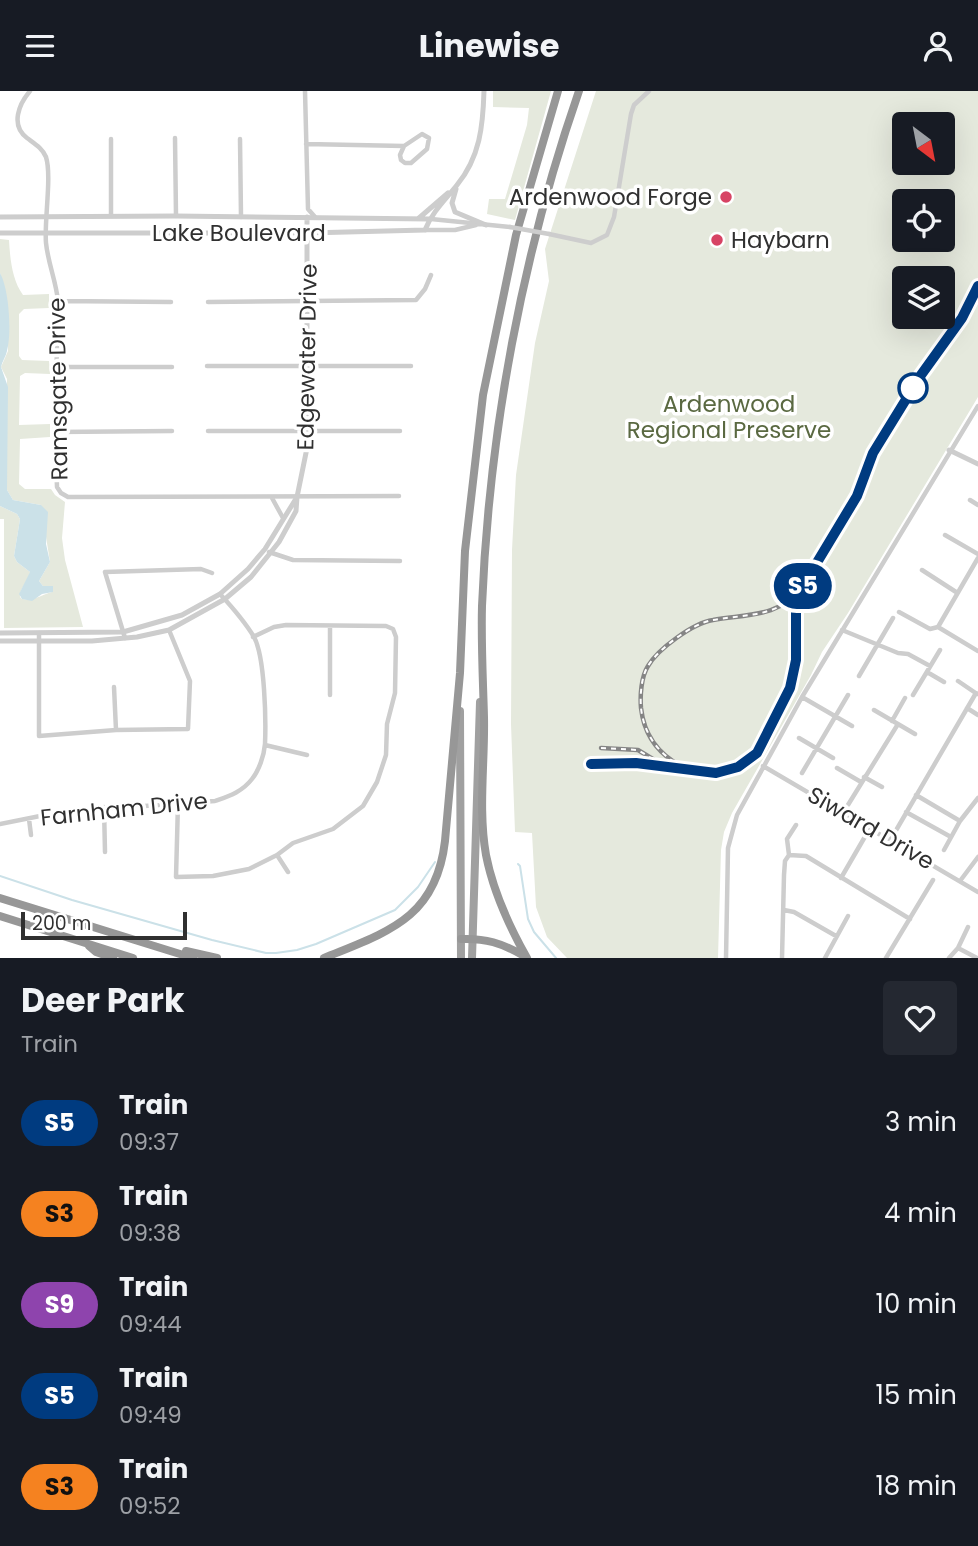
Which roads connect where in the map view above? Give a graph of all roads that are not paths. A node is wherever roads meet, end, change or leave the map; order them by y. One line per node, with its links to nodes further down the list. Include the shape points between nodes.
1 (30, 91): 21 (street, Ramsgate Drive, via 20,106 18,124 45,155)
2 (305, 91): 10 (street)
3 (484, 91): 12 (street, via 480,141)
4 (558, 91): 81 (highway, via 516,235 483,395 465,551)
5 (579, 91): 86 (highway, via 536,239 503,399 485,555)
6 (649, 91): 25 (street, Lake Boulevard, bridge, via 631,114 607,235 591,243)
7 (175, 138): 16 (street)
8 (111, 139): 15 (street)
9 (240, 139): 17 (street)
10 (306, 145): 11 (street); 14 (street)
11 (404, 146): 11 (street, via 401,160 411,163 427,149 429,138 422,134)
12 (457, 186): 13 (street); 25 (street, via 452,203 455,212)
13 (448, 193): 22 (street); 23 (street)
14 (308, 209): 18 (street); 19 (street)
15 (111, 216): 16 (street, Lake Boulevard); 21 (street, Lake Boulevard)
16 (177, 216): 17 (street, Lake Boulevard)
17 (241, 217): 18 (street, Lake Boulevard)
18 (304, 217): 19 (street, Lake Boulevard); 29 (street, Edgewater Drive)
19 (315, 217): 22 (street, Lake Boulevard)
20 (0, 218): 21 (street, Lake Boulevard)
21 (46, 218): 28 (street, Ramsgate Drive)
22 (419, 218): 23 (street, Lake Boulevard)
23 (429, 219): 24 (street, Lake Boulevard); 26 (street)
24 (477, 225): 25 (street, Lake Boulevard); 26 (street, Lake Boulevard)
25 (486, 225)
26 (425, 230): 29 (street, Lake Boulevard)
27 (0, 233): 28 (street, Lake Boulevard)
28 (46, 233): 29 (street, Lake Boulevard); 31 (street, Ramsgate Drive)
29 (308, 233): 32 (street, Edgewater Drive)
30 (431, 275): 32 (street, via 415,300)
31 (58, 301): 33 (street); 38 (street, Ramsgate Drive)
32 (308, 301): 34 (street); 36 (street, Edgewater Drive)
33 (171, 302)
34 (208, 302)
35 (207, 366): 36 (street)
36 (308, 366): 37 (street); 43 (street, Edgewater Drive)
37 (411, 366)
38 (56, 367): 39 (street); 45 (street, Ramsgate Drive)
39 (172, 367)
40 (978, 406): 46 (street)
41 (172, 431): 45 (street)
42 (208, 431): 43 (street)
43 (308, 431): 44 (street); 50 (street, Edgewater Drive)
44 (400, 431)
45 (55, 432): 49 (street, Ramsgate Drive, via 57,487 68,497)
46 (949, 450): 47 (street); 68 (street)
47 (978, 464)
48 (399, 496): 50 (street, Ramsgate Drive)
49 (272, 497): 50 (street, Ramsgate Drive); 53 (street)
50 (297, 497): 53 (street, Edgewater Drive); 55 (street, Edgewater Drive, via 296,511)
51 (970, 500): 52 (street)
52 (978, 505)
53 (283, 518): 55 (street, Edgewater Drive)
54 (945, 535): 56 (street)
55 (267, 551): 57 (street, via 293,560); 63 (street, Edgewater Drive, via 251,577)
56 (978, 556): 58 (street)
57 (400, 561)
58 (972, 568): 60 (street); 62 (street)
59 (922, 570): 62 (street)
60 (978, 571)
61 (212, 573): 72 (street, via 201,569 105,572)
62 (956, 592): 67 (street)
63 (223, 596): 69 (street, Edgewater Drive); 72 (street, Edgewater Drive); 73 (street, Farnham Drive)
64 (899, 612): 67 (street, via 930,629)
65 (892, 618): 76 (street)
66 (330, 626): 73 (street, via 274,627); 88 (street); 128 (street, via 386,626 395,633 396,694 387,724 386,755 363,806 333,829 293,843)
67 (938, 627): 78 (street)
68 (842, 629): 76 (street); 91 (street)
69 (169, 630): 72 (street, Edgewater Drive); 100 (street, via 190,681 188,729)
70 (0, 633): 71 (street, Edgewater Drive)
71 (39, 633): 72 (street, Edgewater Drive); 75 (street)
72 (124, 635): 75 (street, Edgewater Drive)
73 (253, 637): 103 (street, Farnham Drive, via 263,679)
74 (0, 641): 75 (street, Edgewater Drive)
75 (39, 641): 100 (street, via 39,736)
76 (877, 645): 79 (street); 82 (street)
77 (940, 650): 79 (street)
78 (978, 651)
79 (930, 666): 80 (street)
80 (927, 672): 84 (street); 90 (street)
81 (460, 673): 142 (highway); 152 (highway, via 445,841 430,894 409,918 381,935)
82 (859, 676)
83 (958, 681): 87 (street)
84 (944, 682)
85 (114, 687): 100 (street)
86 (481, 689): 143 (highway); 155 (highway, via 486,854 506,916)
87 (977, 694): 93 (street)
88 (330, 695)
89 (848, 695): 96 (street)
90 (914, 695)
91 (802, 697): 96 (street); 107 (street)
92 (905, 698): 97 (street)
93 (967, 708): 95 (street); 112 (street)
94 (874, 711): 97 (street)
95 (978, 715)
96 (835, 716): 99 (street); 104 (street)
97 (892, 721): 98 (street)
98 (898, 724): 101 (street); 110 (street)
99 (852, 726)
100 (116, 730)
101 (915, 734)
102 (799, 737): 104 (street)
103 (265, 745): 105 (street); 114 (street, Farnham Drive, via 252,779 235,794 215,801)
104 (816, 748): 106 (street); 109 (street)
105 (307, 755)
106 (832, 758)
107 (763, 766): 117 (street, Siward Drive); 156 (street, via 730,833)
108 (837, 768): 110 (street)
109 (802, 773)
110 (863, 779): 111 (street); 117 (street)
111 (882, 787)
112 (916, 795): 116 (street); 119 (street)
113 (978, 798): 119 (street)
114 (178, 803): 115 (street, Farnham Drive); 128 (street, via 176,877 249,869)
115 (104, 807): 118 (street, Farnham Drive); 127 (street)
116 (906, 811): 124 (street); 125 (street)
117 (843, 813): 122 (street, Siward Drive)
118 (29, 819): 120 (street, Farnham Drive); 123 (street)
119 (960, 821): 124 (street)
120 (0, 824)
121 (796, 825): 129 (street, via 787,839)
122 (870, 828): 125 (street, Siward Drive); 132 (street)
123 (32, 835)
124 (951, 837): 126 (street)
125 (891, 839): 134 (street, Siward Drive)
126 (944, 850)
127 (105, 852)
128 (278, 855): 131 (street)
129 (789, 855): 132 (street, via 806,856); 137 (street)
130 (978, 857): 134 (street)
131 (288, 871)
132 (841, 878): 140 (street)
133 (933, 880): 140 (street)
134 (960, 881): 135 (street, Siward Drive)
135 (978, 892)
136 (0, 898): 145 (highway)
137 (783, 911): 144 (street, via 794,912); 157 (street)
138 (0, 916): 146 (highway)
139 (848, 916): 144 (street)
140 (910, 919): 159 (street)
141 (968, 927): 147 (street)
142 (461, 934): 143 (highway); 153 (highway)
143 (472, 934): 154 (highway); 155 (highway)
144 (836, 936): 158 (street)
145 (132, 940): 150 (highway); 151 (highway)
146 (87, 944): 148 (highway); 149 (highway)
147 (958, 948): 160 (street); 161 (street)
148 (113, 958)
149 (133, 958)
150 (193, 958)
151 (217, 958)
152 (324, 958)
153 (461, 958)
154 (472, 958)
155 (527, 958)
156 (726, 958)
157 (782, 958)
158 (825, 958)
159 (886, 958)
160 (949, 958)
161 (977, 958)

